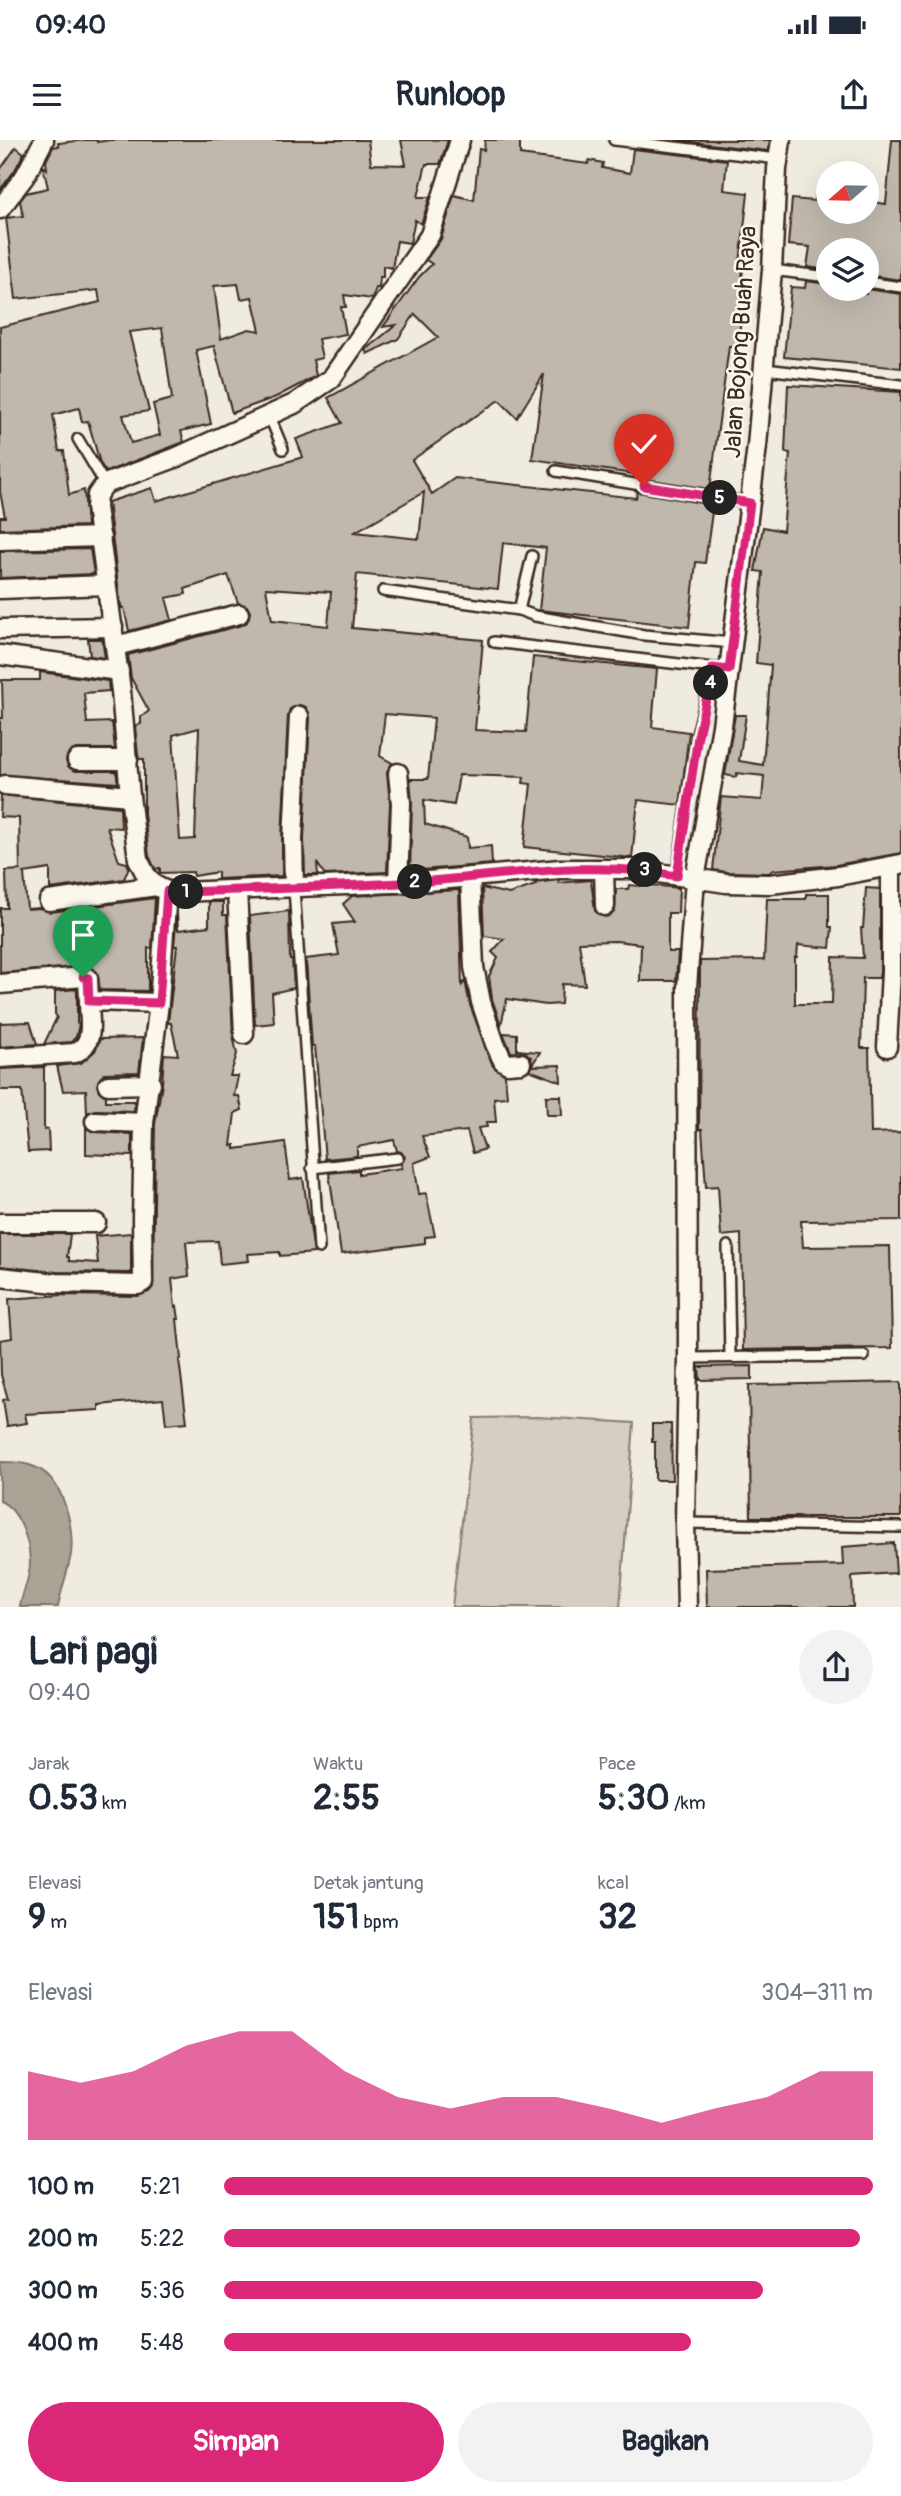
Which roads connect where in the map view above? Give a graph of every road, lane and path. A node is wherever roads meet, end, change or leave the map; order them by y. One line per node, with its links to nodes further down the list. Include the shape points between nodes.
1 (44, 140): 6 (street, via 26,176)
2 (460, 140): 13 (street, via 430,235 341,366 320,387)
3 (614, 140): 5 (lane)
4 (781, 140): 5 (street, Jalan Bojong Buah Raya)
5 (778, 159): 7 (street, Jalan Bojong Buah Raya)
6 (0, 209)
7 (772, 270): 8 (lane); 11 (street, Jalan Bojong Buah Raya)
8 (816, 276)
9 (879, 284): 10 (lane)
10 (901, 287)
11 (765, 369): 12 (lane); 18 (street, Jalan Bojong Buah Raya)
12 (901, 385)
13 (269, 415): 15 (lane); 17 (street)
14 (78, 439): 17 (lane)
15 (283, 449)
16 (556, 471): 18 (lane)
17 (105, 484): 19 (street, via 96,502)
18 (750, 503): 30 (street, Jalan Bojong Buah Raya)
19 (101, 537): 20 (street); 22 (street)
20 (0, 540)
21 (532, 556): 25 (lane)
22 (106, 585): 23 (street); 27 (street)
23 (0, 589)
24 (383, 591): 25 (lane)
25 (519, 610): 30 (lane, via 644,635)
26 (239, 614): 31 (street)
27 (113, 627): 28 (street); 31 (street)
28 (0, 629)
29 (494, 642): 33 (lane)
30 (733, 643): 33 (street, Jalan Bojong Buah Raya)
31 (116, 646): 34 (street)
32 (0, 655): 34 (street)
33 (721, 669): 44 (street, Jalan Bojong Buah Raya)
34 (119, 671): 37 (street)
35 (299, 716): 47 (street)
36 (77, 760): 37 (street)
37 (128, 760): 40 (street)
38 (398, 773): 45 (street)
39 (5, 785): 40 (street)
40 (130, 796): 46 (street, via 138,859)
41 (896, 865): 44 (street, via 769,884); 55 (street)
42 (604, 869): 43 (street); 44 (street); 50 (street)
43 (470, 877): 45 (street); 57 (street, via 474,967 481,1002 503,1060)
44 (686, 877): 71 (street, Jalan Bojong Buah Raya)
45 (398, 883): 47 (street)
46 (161, 889): 48 (street); 49 (street); 53 (street)
47 (294, 889): 48 (street); 63 (lane)
48 (237, 890): 54 (street)
49 (50, 901)
50 (605, 906)
51 (0, 985): 52 (street, via 83,977 88,978)
52 (89, 1001): 53 (street); 56 (street, via 90,1038 81,1050)
53 (159, 1003): 59 (street)
54 (244, 1034)
55 (887, 1047)
56 (0, 1058)
57 (521, 1063)
58 (108, 1084): 59 (street)
59 (151, 1084): 61 (street)
60 (95, 1121): 61 (street)
61 (144, 1123): 68 (street, via 142,1284)
62 (398, 1158): 63 (lane)
63 (312, 1168): 67 (lane)
64 (0, 1223): 65 (street)
65 (96, 1223)
66 (728, 1246): 70 (lane)
67 (319, 1248)
68 (0, 1277)
69 (864, 1356): 70 (lane)
70 (730, 1357): 71 (lane)
71 (688, 1358): 72 (street, Jalan Bojong Buah Raya)
72 (685, 1523): 73 (lane); 74 (street, Jalan Bojong Buah Raya)
73 (901, 1527)
74 (687, 1607)

